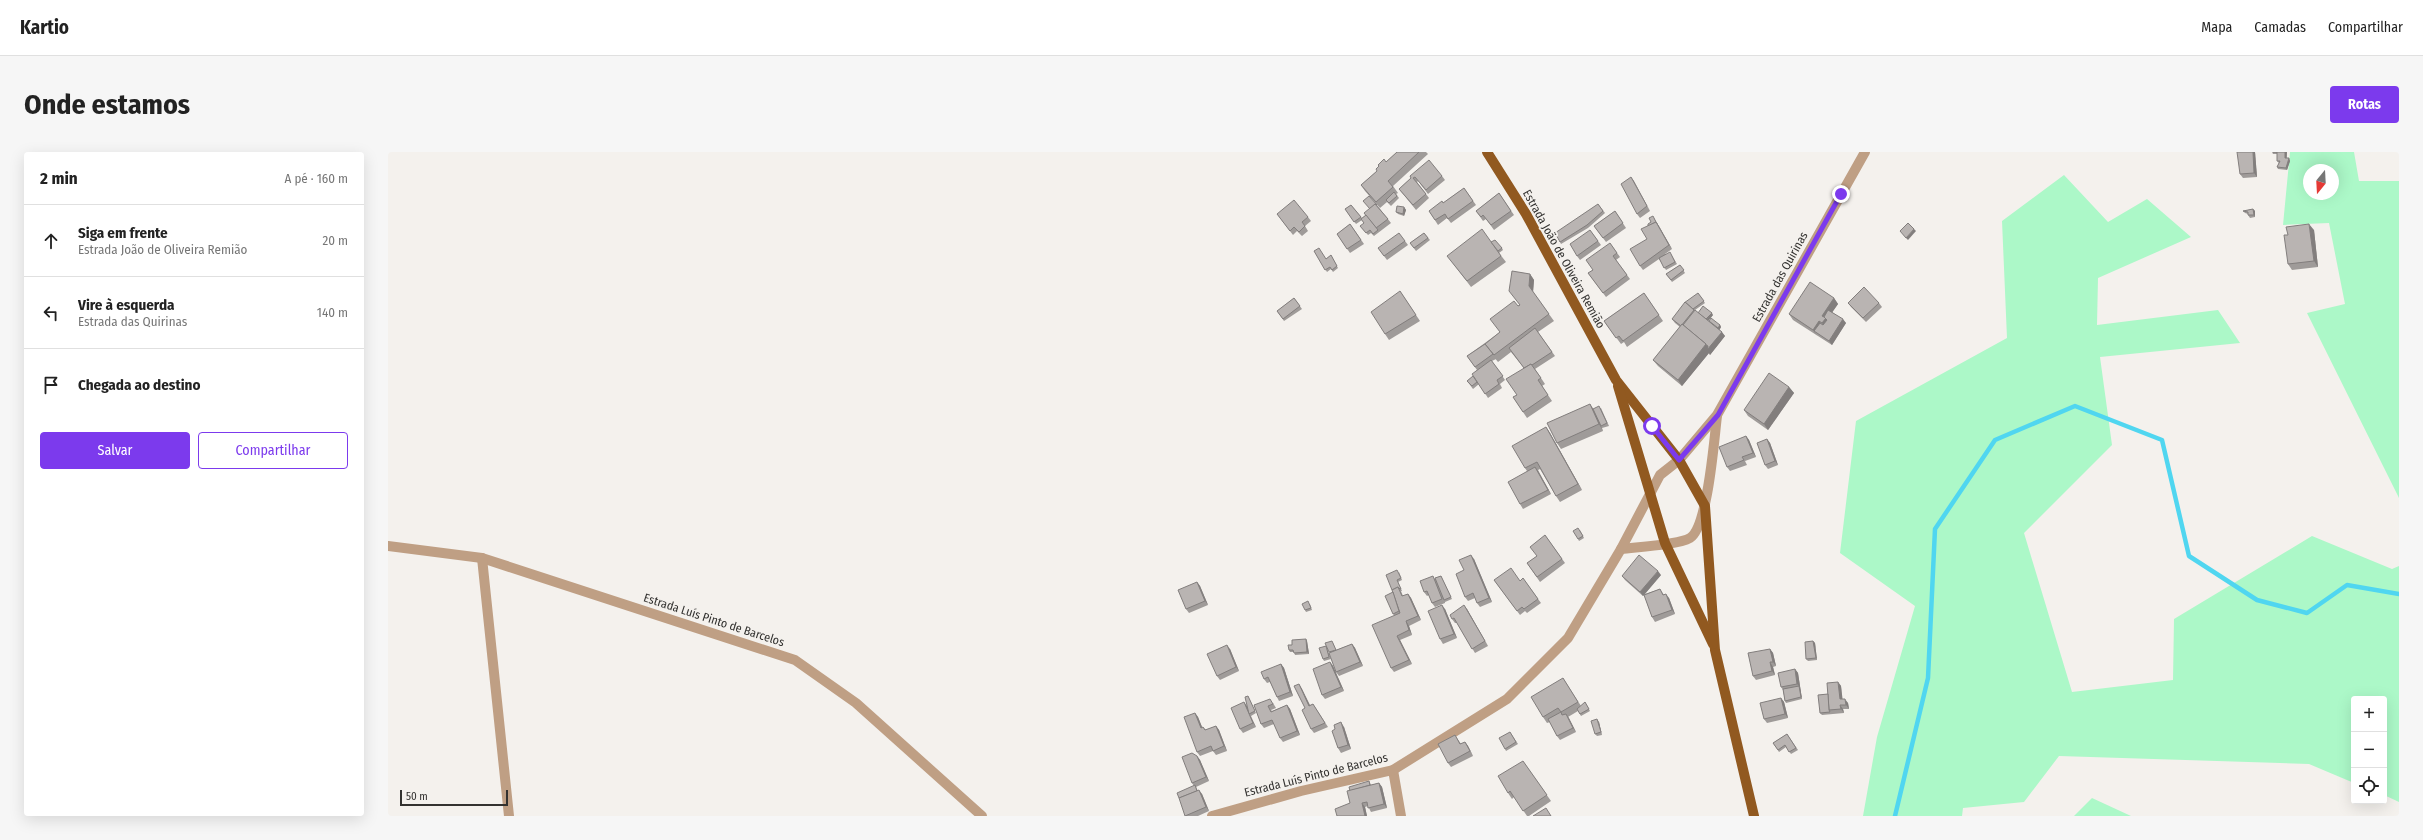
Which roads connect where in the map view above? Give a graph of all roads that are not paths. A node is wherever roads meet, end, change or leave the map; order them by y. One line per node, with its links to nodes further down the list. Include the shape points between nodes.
1 (1487, 152): 3 (main road, Estrada João de Oliveira Remião, via 1526,214)
2 (1865, 152): 4 (street, Estrada das Quirinas)
3 (1616, 380): 5 (main road, Estrada João de Oliveira Remião); 6 (main road, Estrada João de Oliveira Remião)
4 (1718, 415): 5 (street, Estrada das Quirinas); 7 (street, Estrada das Quirinas)
5 (1679, 460): 6 (street, Estrada Luís Pinto de Barcelos, via 1660,475); 7 (main road, Estrada João de Oliveira Remião)
6 (1649, 494): 8 (main road, Estrada João de Oliveira Remião); 10 (street, Estrada Luís Pinto de Barcelos)
7 (1705, 506): 8 (street, Estrada das Quirinas, via 1696,533 1683,541); 12 (main road, Estrada João de Oliveira Remião)
8 (1665, 543): 10 (street); 12 (main road, Estrada João de Oliveira Remião)
9 (388, 546): 11 (street, Estrada Luís Pinto de Barcelos)
10 (1621, 549): 13 (street, Estrada Luís Pinto de Barcelos, via 1568,638 1507,699)
11 (482, 558): 14 (street); 15 (street, Estrada Luís Pinto de Barcelos, via 795,660 856,702)
12 (1715, 650): 18 (main road, Estrada João de Oliveira Remião)
13 (1393, 770): 16 (street, Estrada Luís Pinto de Barcelos, via 1301,791); 17 (street)
14 (509, 816)
15 (982, 816)
16 (1212, 816)
17 (1401, 816)
18 (1754, 816)

